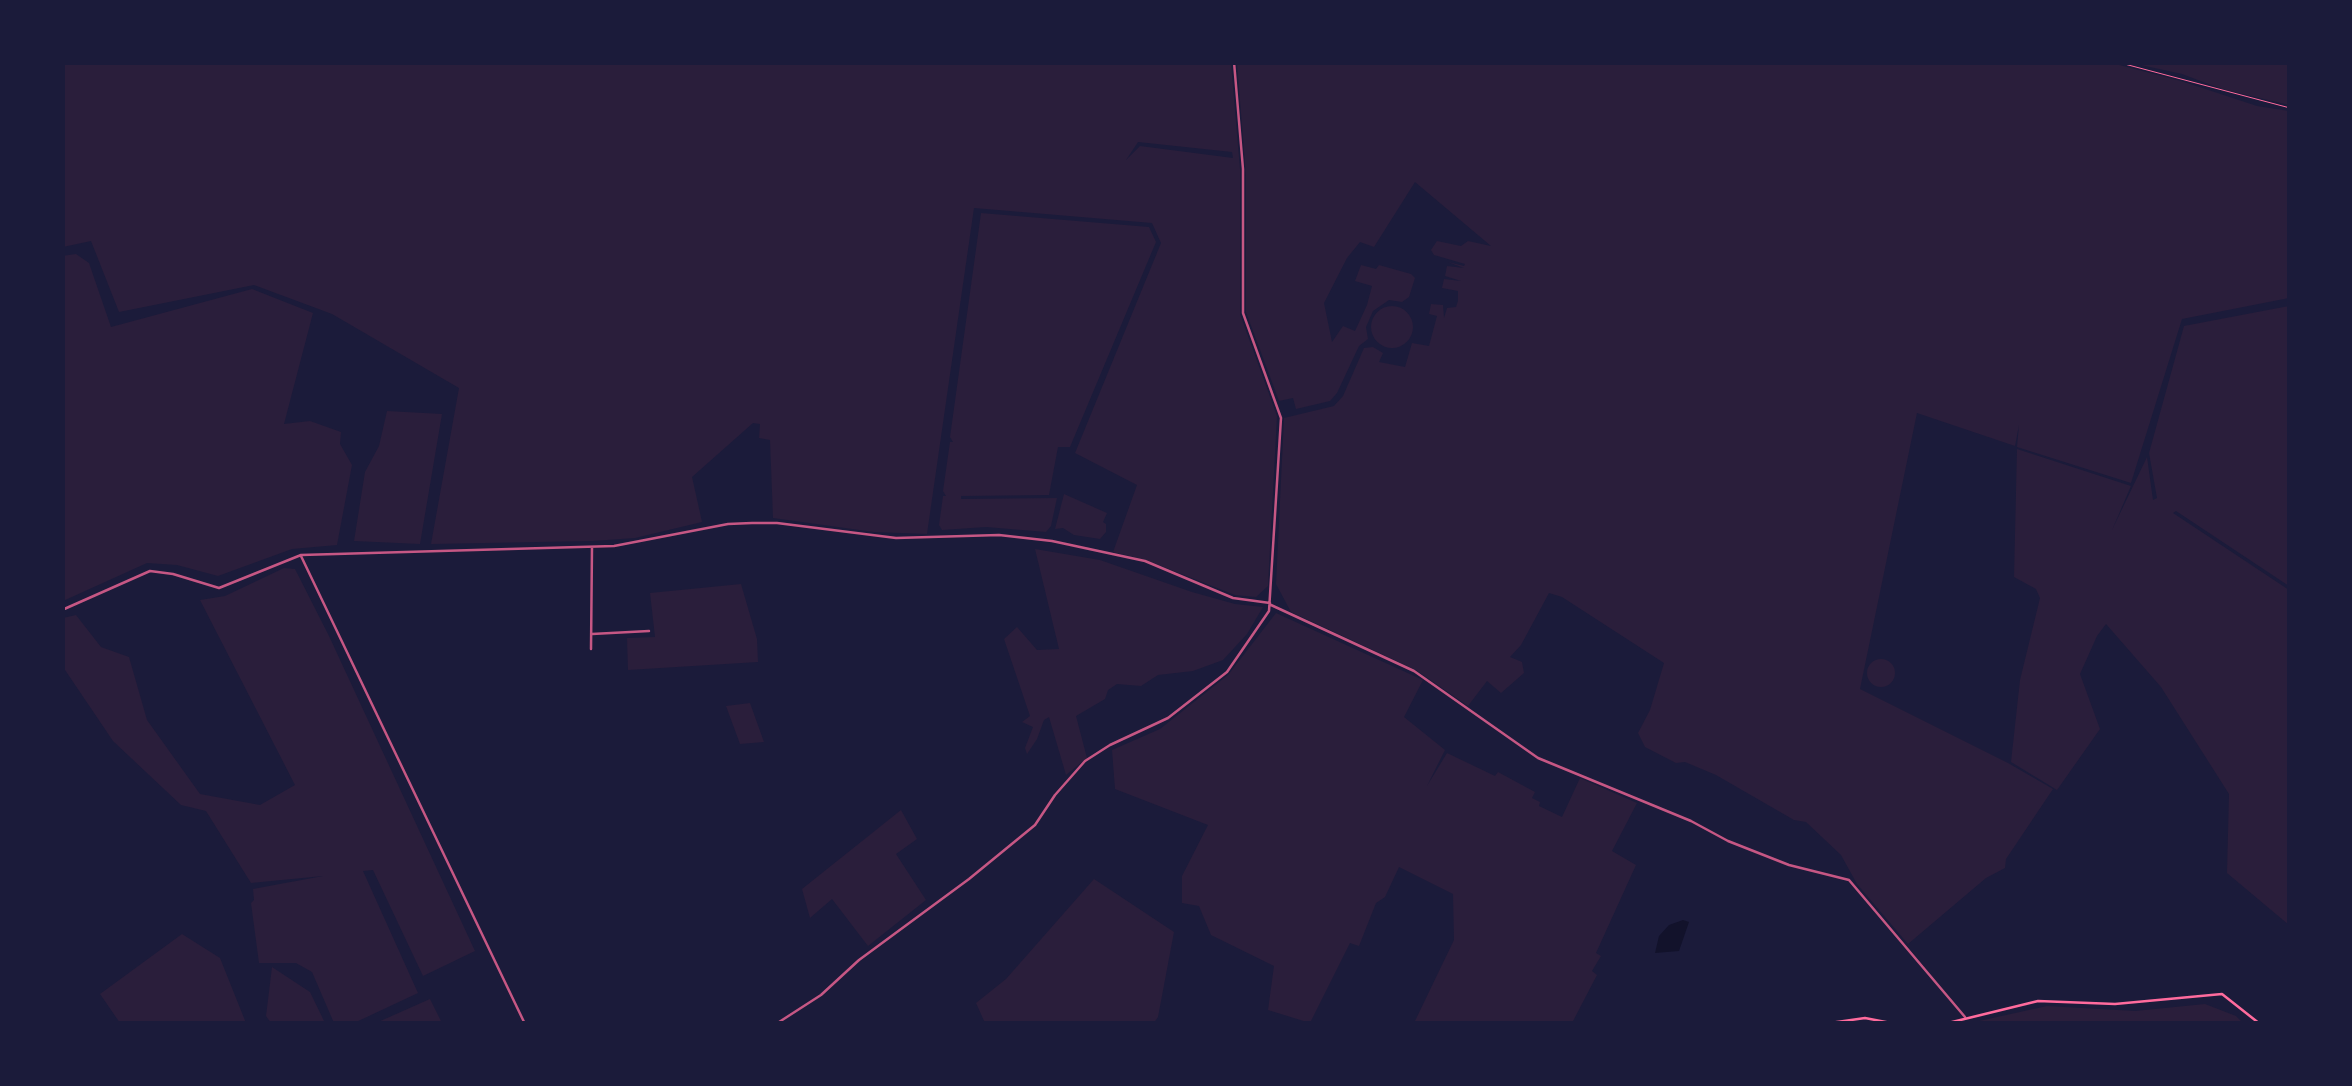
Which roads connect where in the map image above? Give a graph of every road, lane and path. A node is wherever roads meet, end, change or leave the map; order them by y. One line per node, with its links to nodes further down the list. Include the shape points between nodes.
1 (1234, 62): 6 (street, via 1243,170 1243,313 1281,418)
2 (2117, 62): 3 (path)
3 (2290, 108)
4 (592, 547): 5 (street); 6 (street, via 728,524 777,523 896,538 1000,535 1145,561 1233,598); 9 (street)
5 (301, 556): 7 (street, via 219,588 150,571); 12 (street)
6 (1270, 604): 11 (street, via 1414,671 1538,758 1789,865 1849,880); 13 (street, via 1227,672 1168,718 1085,761 1035,825 822,996)
7 (62, 610)
8 (648, 631): 9 (street)
9 (592, 634): 10 (street)
10 (591, 650)
11 (1965, 1017): 16 (main road); 17 (main road, via 2038,1001 2115,1004 2222,994)
12 (524, 1024)
13 (776, 1024)
14 (1823, 1024): 15 (main road, via 1865,1018)
15 (1896, 1024)
16 (1944, 1024)
17 (2260, 1024)

